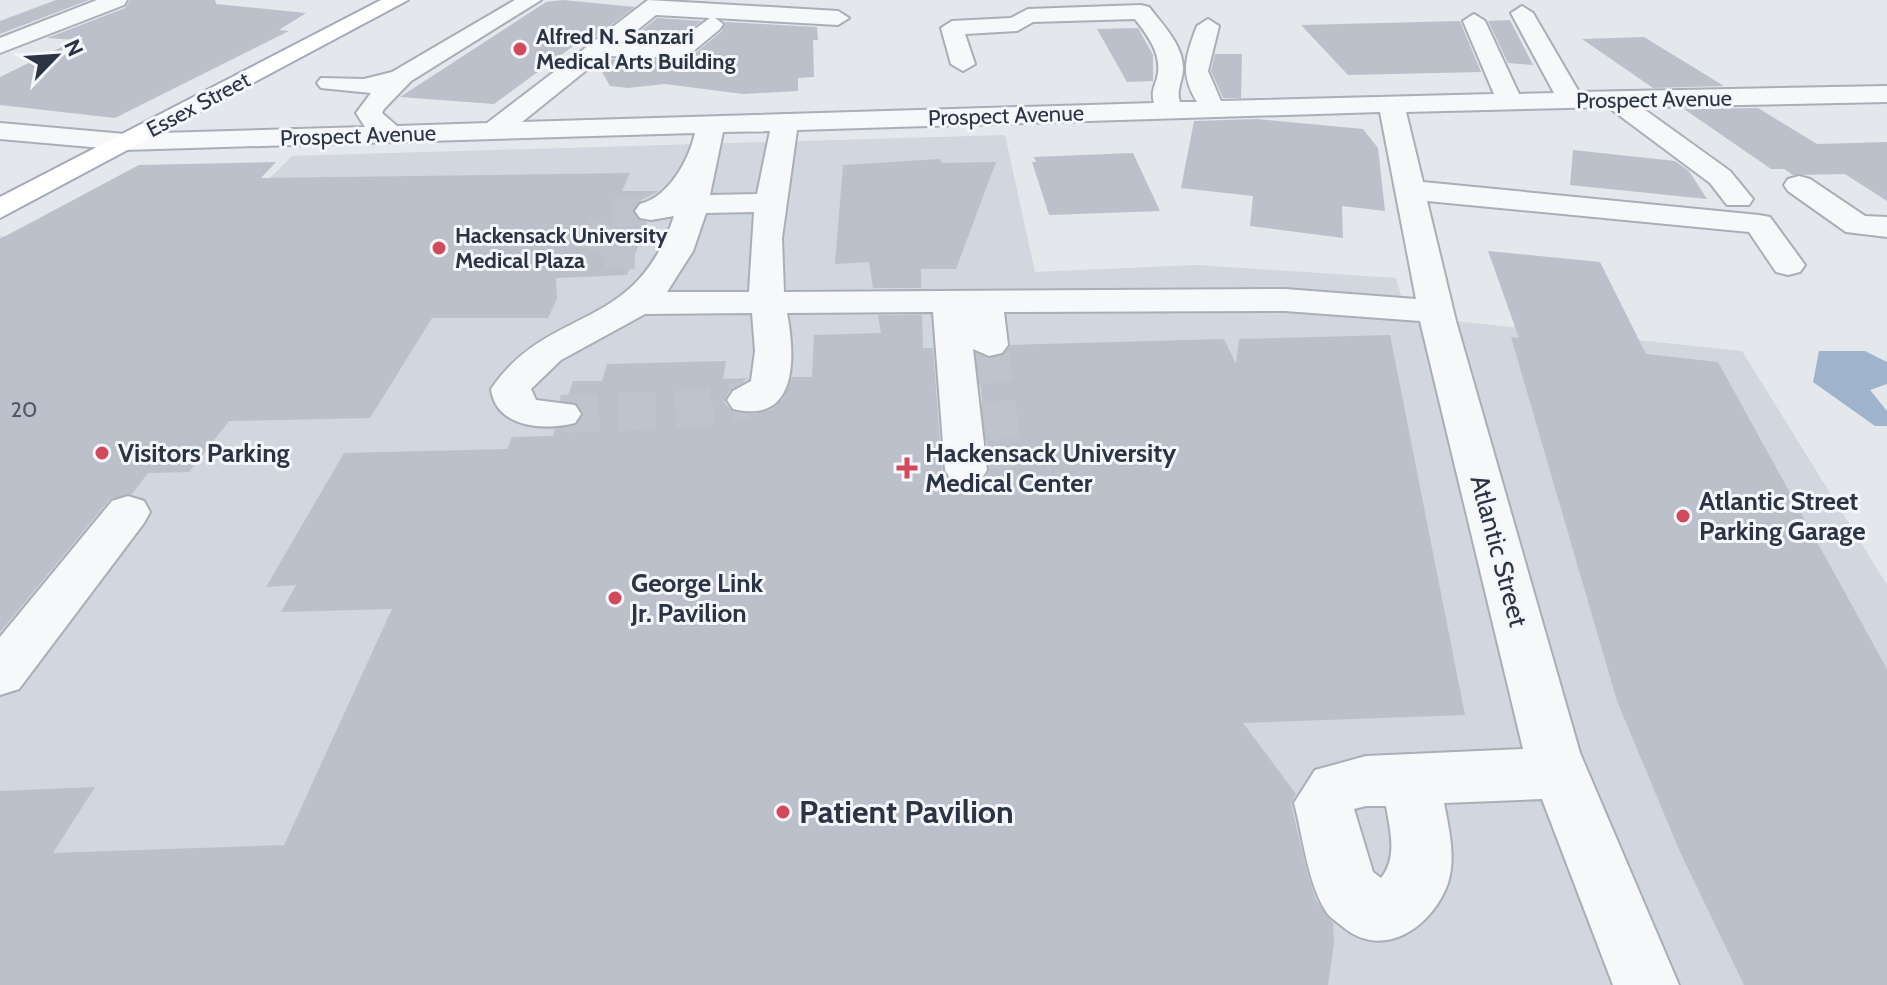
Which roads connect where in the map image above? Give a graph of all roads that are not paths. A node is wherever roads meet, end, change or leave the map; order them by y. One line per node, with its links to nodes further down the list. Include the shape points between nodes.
1 (116, 0): 10 (street)
2 (397, 0): 29 (main road, Essex Street)
3 (530, 0): 13 (street)
4 (656, 4): 6 (street); 11 (street)
5 (1522, 13): 18 (street)
6 (838, 18)
7 (1474, 21): 19 (street)
8 (712, 24): 11 (street, via 677,53)
9 (1208, 26): 21 (street, via 1194,64 1195,80)
10 (0, 46)
11 (599, 49): 26 (street)
12 (963, 64): 22 (street, via 952,28 1017,24 1028,16 1141,12 1172,57 1173,76 1164,93)
13 (401, 77): 15 (street); 27 (street, via 369,113)
14 (330, 83): 15 (street)
15 (364, 87): 28 (street, via 364,95 328,118)
16 (1887, 94): 17 (street, Prospect Avenue)
17 (1615, 100): 18 (street, Prospect Avenue); 33 (street, via 1720,177)
18 (1571, 101): 19 (street, Prospect Avenue)
19 (1510, 102): 20 (street, Prospect Avenue)
20 (1391, 104): 21 (street, Prospect Avenue); 32 (street, Atlantic Street)
21 (1215, 109): 22 (street, Prospect Avenue)
22 (1169, 111): 23 (street, Prospect Avenue)
23 (785, 122): 24 (street, Prospect Avenue); 34 (street)
24 (711, 124): 26 (street, Prospect Avenue); 30 (street)
25 (0, 131): 29 (street, Prospect Avenue)
26 (494, 131): 27 (street, Prospect Avenue)
27 (392, 134): 28 (street, Prospect Avenue)
28 (279, 137): 29 (street, Prospect Avenue)
29 (125, 142): 36 (main road, Essex Street)
30 (703, 159): 35 (street); 37 (street, via 663,209)
31 (1799, 185): 38 (street, via 1857,225)
32 (1409, 190): 40 (street, via 1759,224); 44 (street, Atlantic Street)
33 (1738, 199)
34 (772, 203): 35 (street); 42 (street, via 765,277)
35 (692, 204): 41 (street, via 682,241)
36 (0, 209)
37 (651, 211)
38 (1887, 227)
39 (635, 254): 41 (street, via 644,258)
40 (1788, 265)
41 (644, 297): 42 (street); 47 (street, via 538,356 519,374 511,389 513,403 527,412)
42 (768, 303): 43 (street); 46 (street, via 772,380 765,391)
43 (968, 304): 44 (street, via 1314,301); 45 (street); 48 (street)
44 (1436, 312): 51 (street, Atlantic Street)
45 (989, 345)
46 (747, 400)
47 (561, 414)
48 (966, 470)
49 (128, 512): 50 (street)
50 (0, 674)
51 (1560, 773): 52 (street); 53 (street, Atlantic Street)
52 (1411, 780)
53 (1646, 985)

